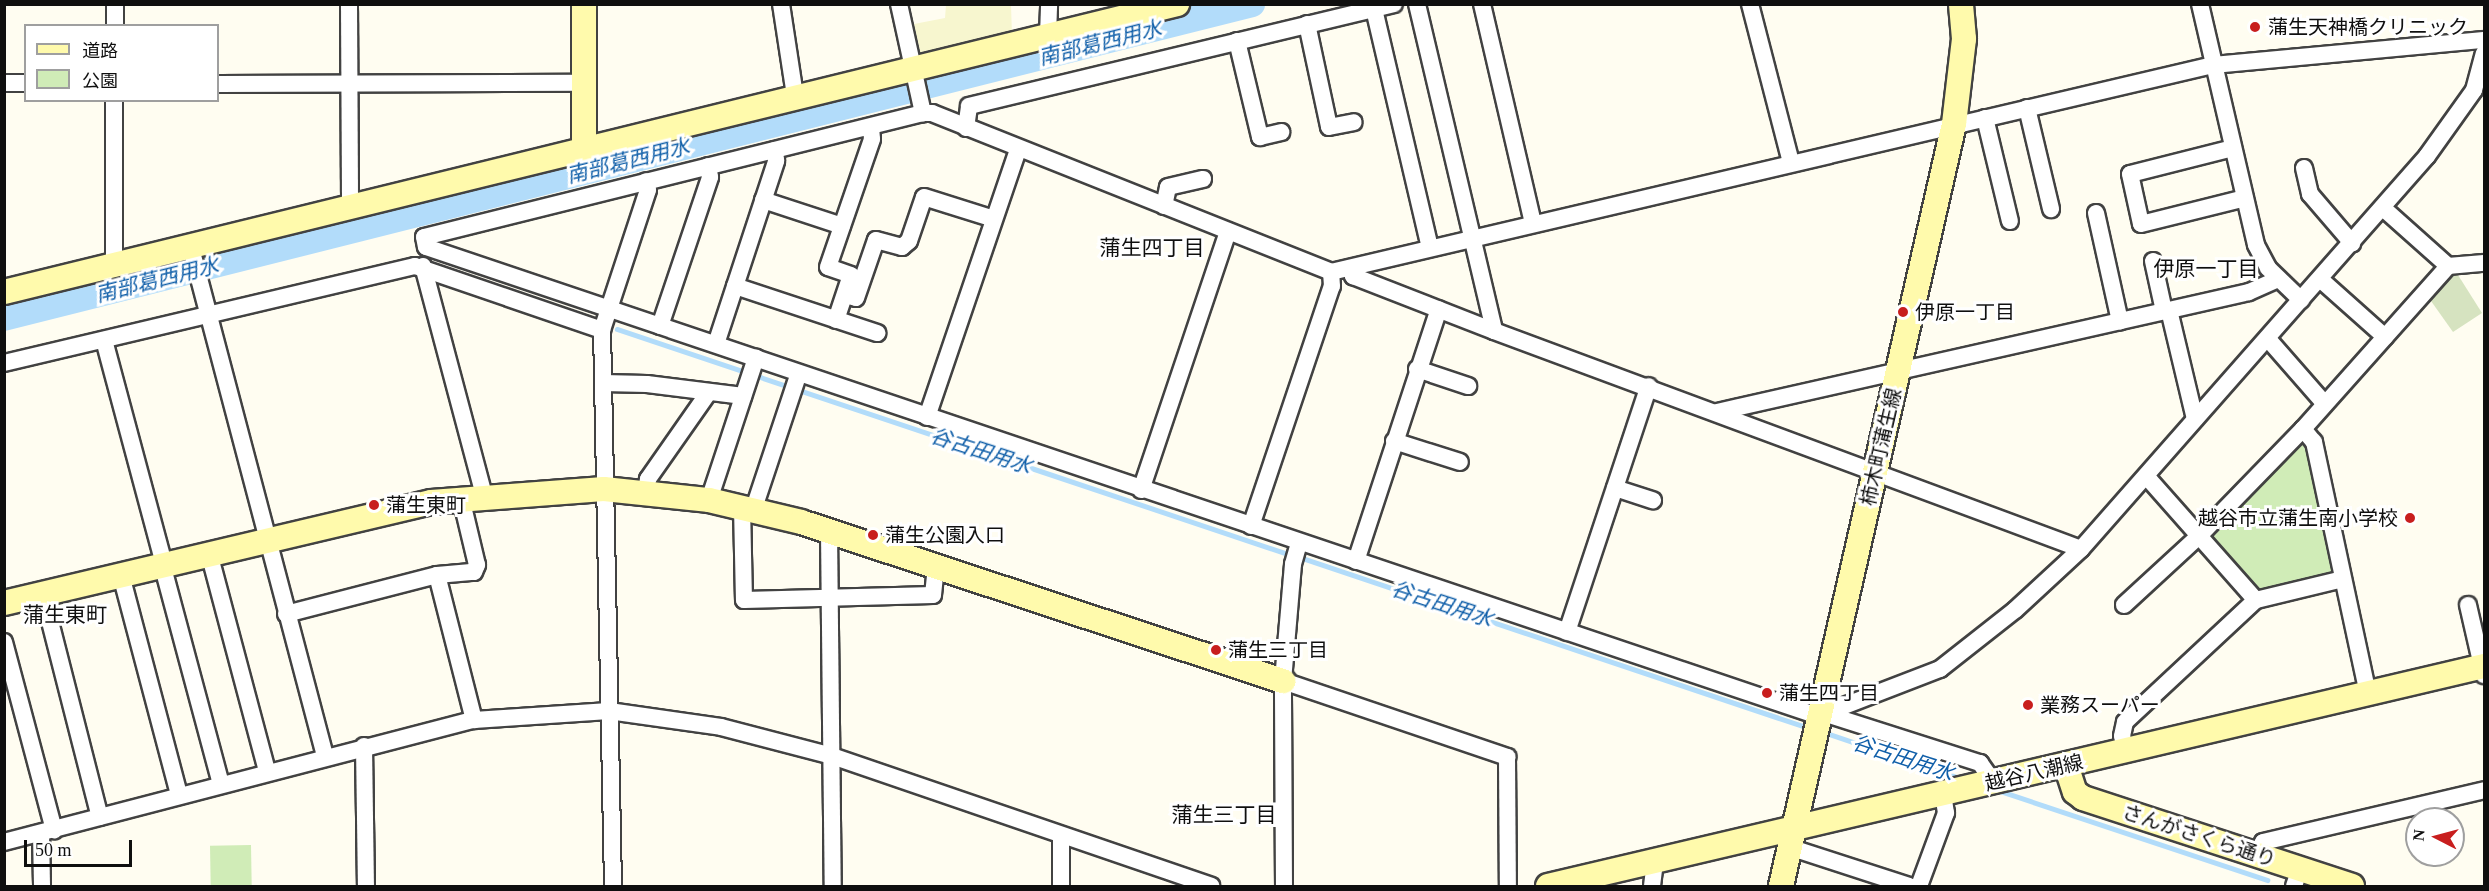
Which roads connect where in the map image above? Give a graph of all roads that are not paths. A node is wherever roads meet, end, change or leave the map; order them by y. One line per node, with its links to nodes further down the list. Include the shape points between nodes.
1 (115, 4): 15 (street)
2 (349, 4): 27 (street)
3 (584, 4): 23 (street)
4 (781, 4): 29 (street)
5 (899, 4): 22 (street)
6 (1049, 4): 17 (street)
7 (1177, 4): 17 (street)
8 (1394, 4): 14 (street)
9 (1418, 4): 60 (street)
10 (1482, 4): 57 (street)
11 (1750, 4): 43 (street)
12 (1961, 4): 35 (street, 柿木町蒲生線, via 1964,39)
13 (2200, 4): 21 (street)
14 (1374, 9): 16 (street); 62 (street)
15 (115, 24)
16 (1307, 24): 19 (street); 34 (street, via 1329,127)
17 (1048, 36): 22 (street)
18 (2484, 40): 21 (street)
19 (1237, 41): 37 (street, via 969,106); 38 (street, via 1260,136)
20 (2484, 54): 28 (street)
21 (2212, 65): 31 (street); 39 (street)
22 (913, 71): 29 (street); 32 (street)
23 (584, 82): 27 (street); 40 (street)
24 (24, 83): 25 (street)
25 (4, 84)
26 (219, 84): 27 (street)
27 (349, 85): 51 (street)
28 (2480, 95): 52 (street)
29 (795, 96): 40 (street)
30 (114, 102): 66 (street)
31 (2027, 108): 33 (street); 53 (street)
32 (923, 111): 36 (street); 37 (street)
33 (1985, 118): 35 (street); 56 (street)
34 (1354, 122)
35 (1954, 124): 43 (street); 94 (street, 柿木町蒲生線)
36 (871, 127): 42 (street); 58 (street, via 872,139)
37 (966, 128): 41 (street)
38 (1281, 132)
39 (2232, 147): 48 (street); 48 (street, via 2130,174 2141,224)
40 (584, 148): 51 (street)
41 (1018, 149): 50 (street); 55 (street)
42 (775, 150): 44 (street); 49 (street, via 776,161)
43 (1791, 162): 57 (street)
44 (708, 166): 47 (street); 83 (street, via 710,177)
45 (2304, 168): 61 (street, via 2310,194)
46 (1203, 179): 50 (street, via 1168,187)
47 (646, 181): 77 (street, via 648,190); 77 (street, via 424,237 426,247)
48 (2245, 198): 71 (street, via 2256,245)
49 (763, 200): 58 (street); 73 (street)
50 (1164, 206): 59 (street)
51 (350, 207): 63 (street)
52 (2383, 208): 61 (street); 68 (street)
53 (2051, 209)
54 (2096, 213): 82 (street)
55 (994, 219): 75 (street, via 924,196 909,242 902,247 876,240 856,298); 103 (street)
56 (2010, 221)
57 (1533, 223): 60 (street)
58 (842, 226): 75 (street, via 828,267 851,275)
59 (1228, 231): 70 (street); 112 (street)
60 (1473, 237): 62 (street); 85 (street)
61 (2352, 243): 72 (street)
62 (1430, 247): 69 (street)
63 (192, 252): 66 (street); 80 (street)
64 (2153, 261): 79 (street)
65 (2484, 263): 68 (street)
66 (114, 265): 74 (street)
67 (423, 266): 80 (street); 84 (street); 114 (street)
68 (2448, 266): 87 (street)
69 (1350, 268): 70 (street); 78 (street, via 1353,276)
70 (1331, 272): 118 (street, via 1332,286)
71 (2278, 279): 76 (street); 79 (street, via 2249,291)
72 (2320, 279): 76 (street); 87 (street)
73 (735, 286): 81 (street); 90 (street)
74 (4, 292)
75 (845, 295): 81 (street)
76 (2301, 300): 88 (street)
77 (608, 308): 83 (street); 84 (street)
78 (1439, 309): 85 (street); 93 (street)
79 (2167, 311): 82 (street); 104 (street)
80 (209, 315): 89 (street); 121 (street)
81 (836, 320): 86 (street)
82 (2120, 321): 94 (street)
83 (660, 326): 90 (street)
84 (602, 330): 96 (street)
85 (1494, 331): 98 (street)
86 (877, 333)
87 (2385, 337): 101 (street)
88 (2268, 339): 101 (street); 104 (street)
89 (104, 340): 92 (street); 126 (street)
90 (716, 344): 91 (street)
91 (756, 358): 95 (street); 100 (street)
92 (4, 363)
93 (1417, 369): 97 (street); 106 (street)
94 (1899, 369): 102 (street); 108 (street, 柿木町蒲生線)
95 (799, 373): 103 (street); 117 (street)
96 (603, 383): 99 (street); 111 (street)
97 (1468, 386)
98 (1649, 386): 102 (street); 110 (street)
99 (709, 392): 100 (street); 113 (street, via 648,479)
100 (743, 396): 115 (street)
101 (2325, 404): 105 (street)
102 (1718, 412): 108 (street)
103 (927, 417): 112 (street)
104 (2195, 419): 109 (street)
105 (2303, 429): 120 (street); 130 (street, via 2314,442)
106 (1394, 441): 107 (street); 125 (street)
107 (1460, 462)
108 (1874, 471): 123 (street); 145 (street, 柿木町蒲生線)
109 (2147, 477): 120 (street); 123 (street)
110 (1615, 488): 116 (street); 138 (street)
111 (604, 489): 113 (street); 114 (street); 144 (street)
112 (1141, 490): 118 (street)
113 (646, 493): 115 (street)
114 (472, 497): 121 (street, via 392,510); 129 (street, via 477,565 474,572)
115 (709, 500): 117 (street)
116 (1653, 500)
117 (748, 507): 119 (street); 132 (street, via 744,600)
118 (1251, 526): 122 (street)
119 (829, 531): 127 (street); 132 (street)
120 (2199, 536): 133 (street); 135 (street)
121 (268, 540): 124 (street); 137 (street)
122 (1299, 543): 125 (street); 141 (street, via 1293,564)
123 (2081, 549): 145 (street, via 2015,610 1940,669 1845,702)
124 (209, 553): 126 (street); 152 (street)
125 (1356, 561): 138 (street)
126 (163, 564): 128 (street); 154 (street)
127 (936, 566): 132 (street, via 933,595); 141 (street)
128 (121, 575): 131 (street); 156 (street)
129 (437, 575): 137 (street); 146 (street)
130 (2343, 579): 133 (street); 142 (street)
131 (43, 594): 134 (street); 158 (street)
132 (828, 598): 150 (street)
133 (2256, 600): 148 (street, via 2125,722 2121,736)
134 (4, 603)
135 (2124, 605)
136 (2468, 605): 140 (street)
137 (286, 614): 149 (street)
138 (1567, 632): 145 (street)
139 (4, 642): 143 (street)
140 (2484, 669): 142 (street, 越谷八潮線)
141 (1283, 681): 172 (street); 173 (street, via 1507,757)
142 (2368, 694): 148 (street, 越谷八潮線)
143 (12, 698): 159 (street)
144 (609, 711): 146 (street); 150 (street, via 721,727); 168 (street)
145 (1822, 715): 153 (street, via 1980,763); 161 (street, 柿木町蒲生線)
146 (474, 720): 147 (street)
147 (364, 746): 149 (street); 167 (street)
148 (2125, 751): 151 (street, 越谷八潮線)
149 (325, 756): 152 (street)
150 (832, 756): 160 (street); 169 (street)
151 (2066, 765): 153 (street, 越谷八潮線); 163 (street, さんがさくら通り, via 2075,792 2083,798)
152 (267, 771): 154 (street)
153 (1994, 783): 157 (street, 越谷八潮線)
154 (221, 784): 156 (street)
155 (2484, 790): 163 (street, via 2263,842)
156 (179, 794): 158 (street)
157 (1943, 794): 161 (street, 越谷八潮線); 178 (street, via 1946,813)
158 (100, 816): 159 (street)
159 (48, 831): 162 (street); 166 (street)
160 (1061, 836): 170 (street); 171 (street)
161 (1791, 838): 164 (street, 越谷八潮線); 176 (street, 柿木町蒲生線); 177 (street)
162 (4, 842)
163 (2257, 855): 165 (street, さんがさくら通り)
164 (1655, 861): 174 (street, 越谷八潮線); 175 (street)
165 (2297, 878): 179 (street, さんがさくら通り)
166 (42, 886)
167 (366, 886)
168 (613, 886)
169 (833, 886)
170 (1061, 886)
171 (1211, 886)
172 (1284, 886)
173 (1508, 886)
174 (1548, 886)
175 (1652, 886)
176 (1782, 886)
177 (1909, 886)
178 (1919, 886)
179 (2352, 886)

